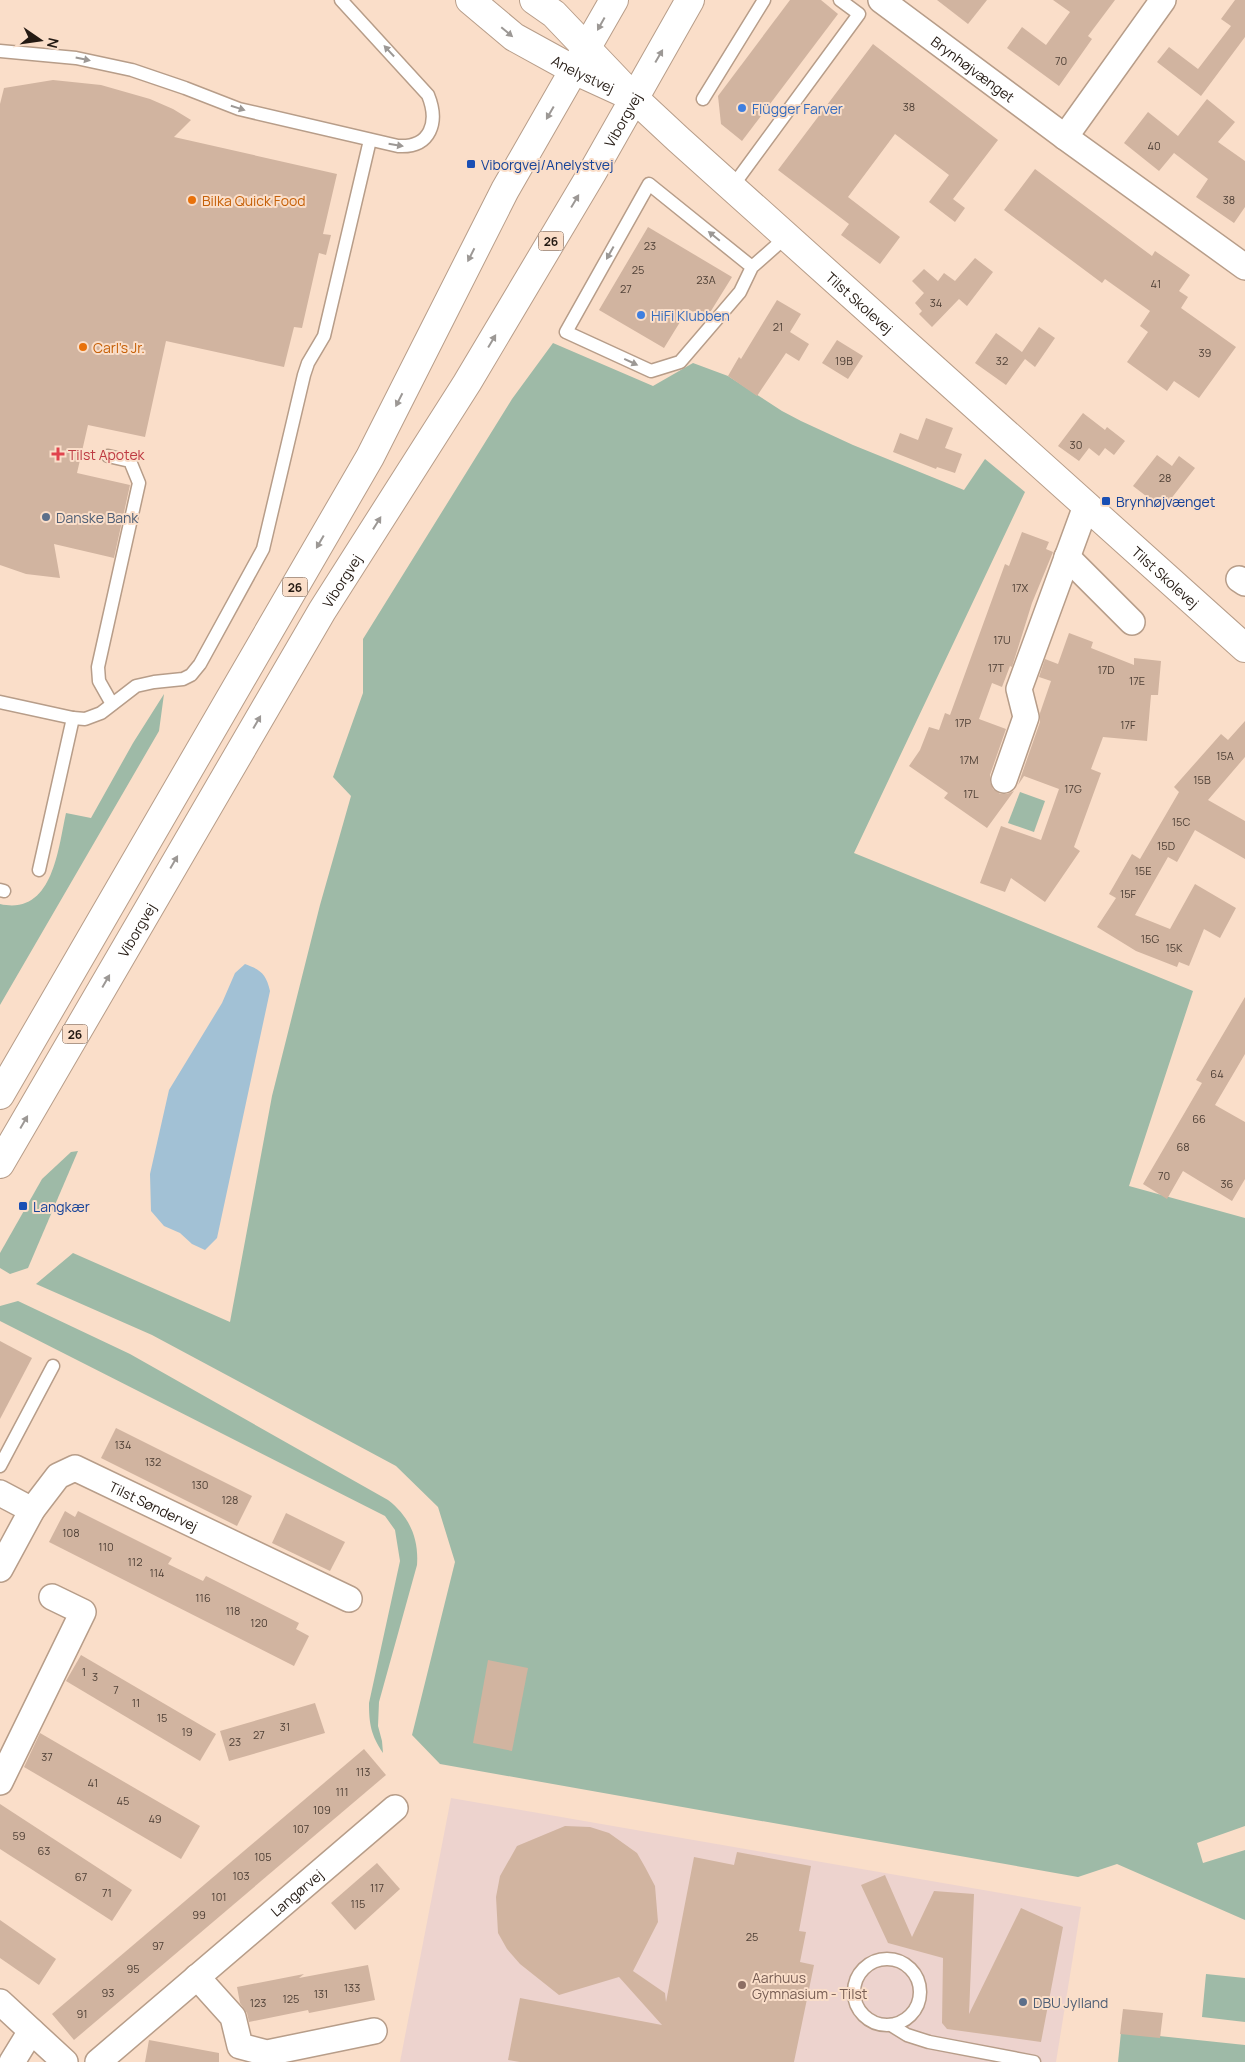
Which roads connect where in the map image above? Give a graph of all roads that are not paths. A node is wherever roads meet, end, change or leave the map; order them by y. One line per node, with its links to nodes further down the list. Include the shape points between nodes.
1 (341, 0): 15 (lane, one-way to 1, via 410,147 419,144 431,127 432,105 422,87)
2 (470, 0): 11 (main road, Anelystvej, one-way to 11, via 514,37)
3 (534, 0): 11 (main road, Anelystvej, via 554,14)
4 (614, 0): 11 (main road, 26, one-way to 11)
5 (690, 0): 12 (main road, Viborgvej / 26, one-way to 5)
6 (764, 0): 13 (lane)
7 (840, 0): 16 (lane, via 860,14)
8 (882, 0): 14 (street, Brynhøjvænget)
9 (1163, 0): 14 (street)
10 (0, 51): 15 (lane, one-way to 15, via 76,58 132,70 239,109)
11 (580, 59): 12 (main road, Anelystvej); 30 (main road, 26, one-way to 30, via 500,199 370,457)
12 (634, 98): 16 (main road, Tilst Skolevej); 31 (main road, Viborgvej / 26, one-way to 12, via 322,611 467,383)
13 (703, 99)
14 (1065, 137): 18 (street, Brynhøjvænget)
15 (370, 140): 26 (lane, via 324,336 304,375 263,549 191,675 183,680 136,686)
16 (732, 187): 17 (main road, Tilst Skolevej)
17 (786, 237): 19 (lane); 21 (main road, Tilst Skolevej)
18 (1245, 266)
19 (752, 267): 19 (lane, one-way to 19, via 649,184 566,332 651,371 680,362 740,292)
20 (108, 456): 26 (lane, via 130,461 139,483 98,667 99,681)
21 (1086, 506): 22 (street); 24 (main road, Tilst Skolevej)
22 (1067, 557): 23 (street); 28 (street, via 1019,689 1026,717)
23 (1132, 622)
24 (1245, 648)
25 (0, 702): 27 (lane)
26 (112, 704): 27 (lane, via 101,713 85,719)
27 (72, 718): 29 (lane)
28 (1004, 780)
29 (39, 870)
30 (0, 1095)
31 (0, 1164)
32 (53, 1366): 33 (lane)
33 (0, 1466)
34 (0, 1494): 35 (street)
35 (32, 1510): 36 (street, Tilst Søndervej); 38 (street, Tilst Søndervej, via 58,1476 75,1468)
36 (0, 1569)
37 (52, 1597): 39 (street, via 83,1612)
38 (349, 1600)
39 (0, 1782)
40 (395, 1808): 41 (street, Langørvej)
41 (197, 1977): 45 (street, via 234,2017 240,2046 267,2053); 48 (street, Langørvej)
42 (0, 2002): 44 (street)
43 (891, 2025): 43 (lane, via 870,2021 856,2004 854,1993 856,1982 868,1965 889,1959 904,1964 915,1975 920,1996 910,2016); 49 (lane, via 906,2035 929,2042)
44 (32, 2031): 46 (street); 47 (street)
45 (374, 2031)
46 (12, 2062)
47 (65, 2062)
48 (98, 2062)
49 (1034, 2062)

